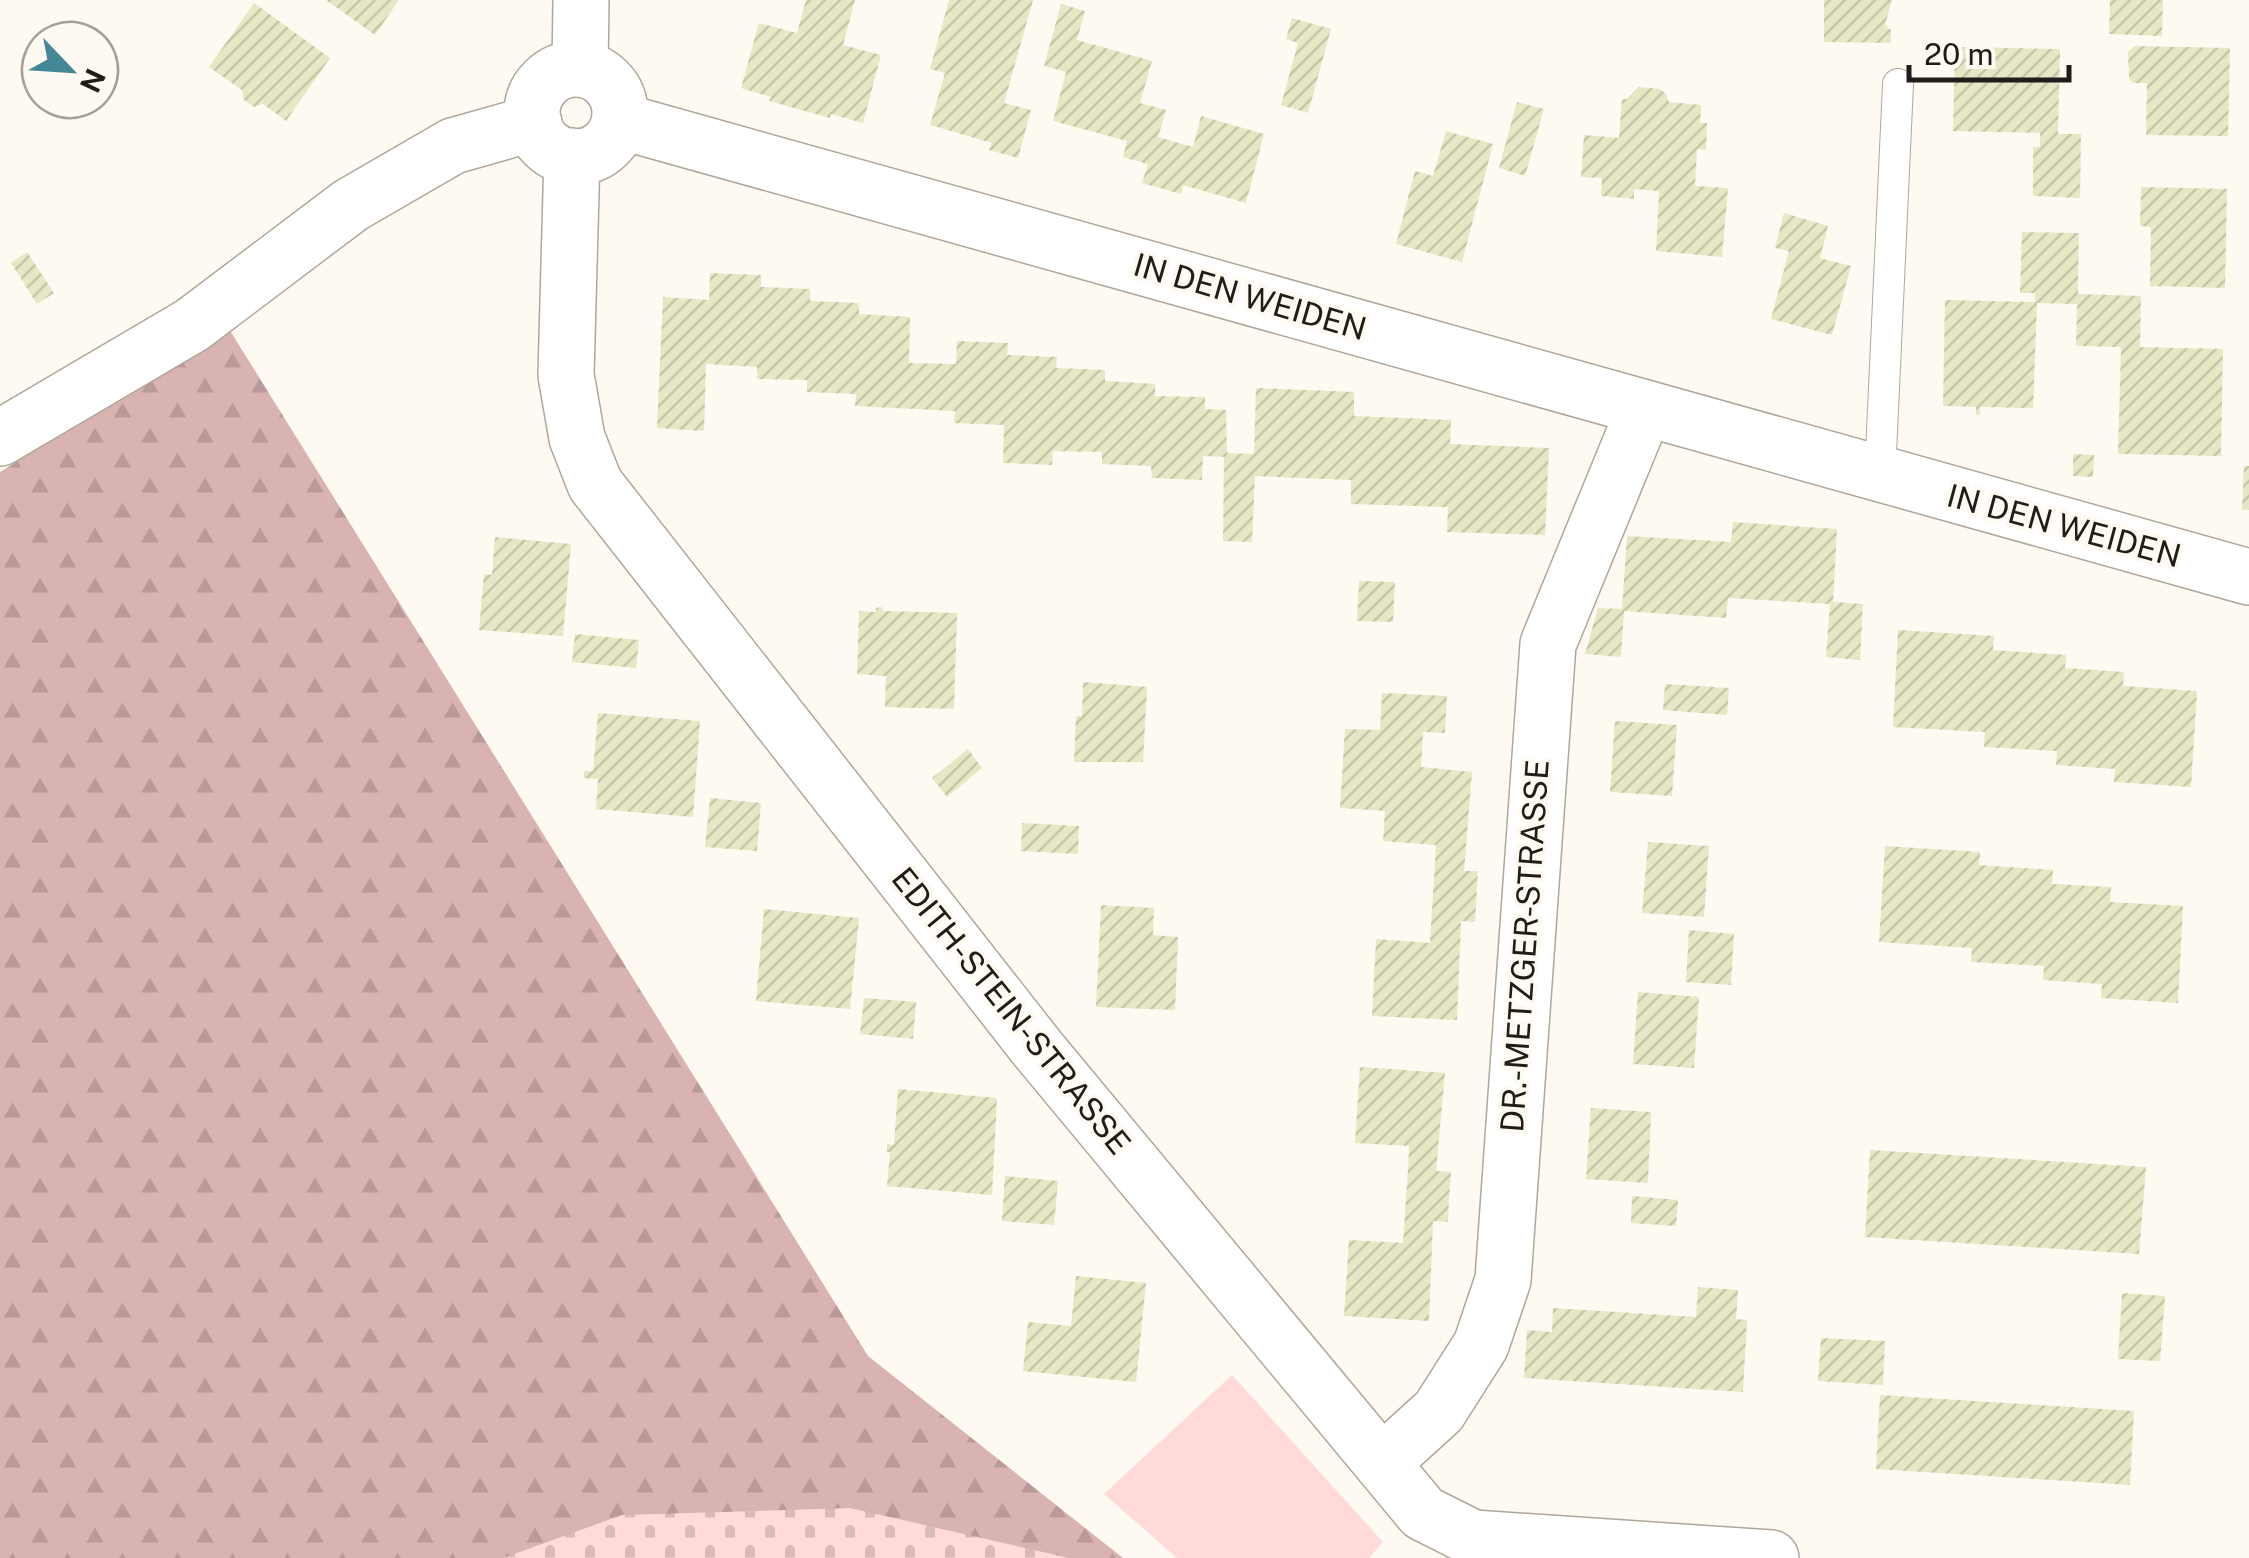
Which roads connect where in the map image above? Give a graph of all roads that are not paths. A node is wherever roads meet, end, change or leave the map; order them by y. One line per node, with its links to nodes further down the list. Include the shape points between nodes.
1 (582, 0): 2 (street)
2 (580, 69): 4 (street, via 594,72 616,92); 5 (street, via 543,84 536,96)
3 (1898, 84): 8 (lane)
4 (620, 121): 5 (street, via 608,144 585,156); 6 (street, IN DEN WEIDEN)
5 (553, 140): 7 (street, via 452,146 351,205 192,325); 10 (street, EDITH-STEIN-STRASSE, via 566,375 576,438 595,484 1036,1048)
6 (1645, 408): 8 (street, IN DEN WEIDEN); 10 (street, DR.-METZGER-STRASSE, via 1548,644 1502,1280 1481,1345 1438,1412)
7 (0, 438)
8 (1880, 475): 9 (street, IN DEN WEIDEN)
9 (2249, 578)
10 (1382, 1462): 11 (street, EDITH-STEIN-STRASSE, via 1423,1513 1474,1538)
11 (1771, 1558)

